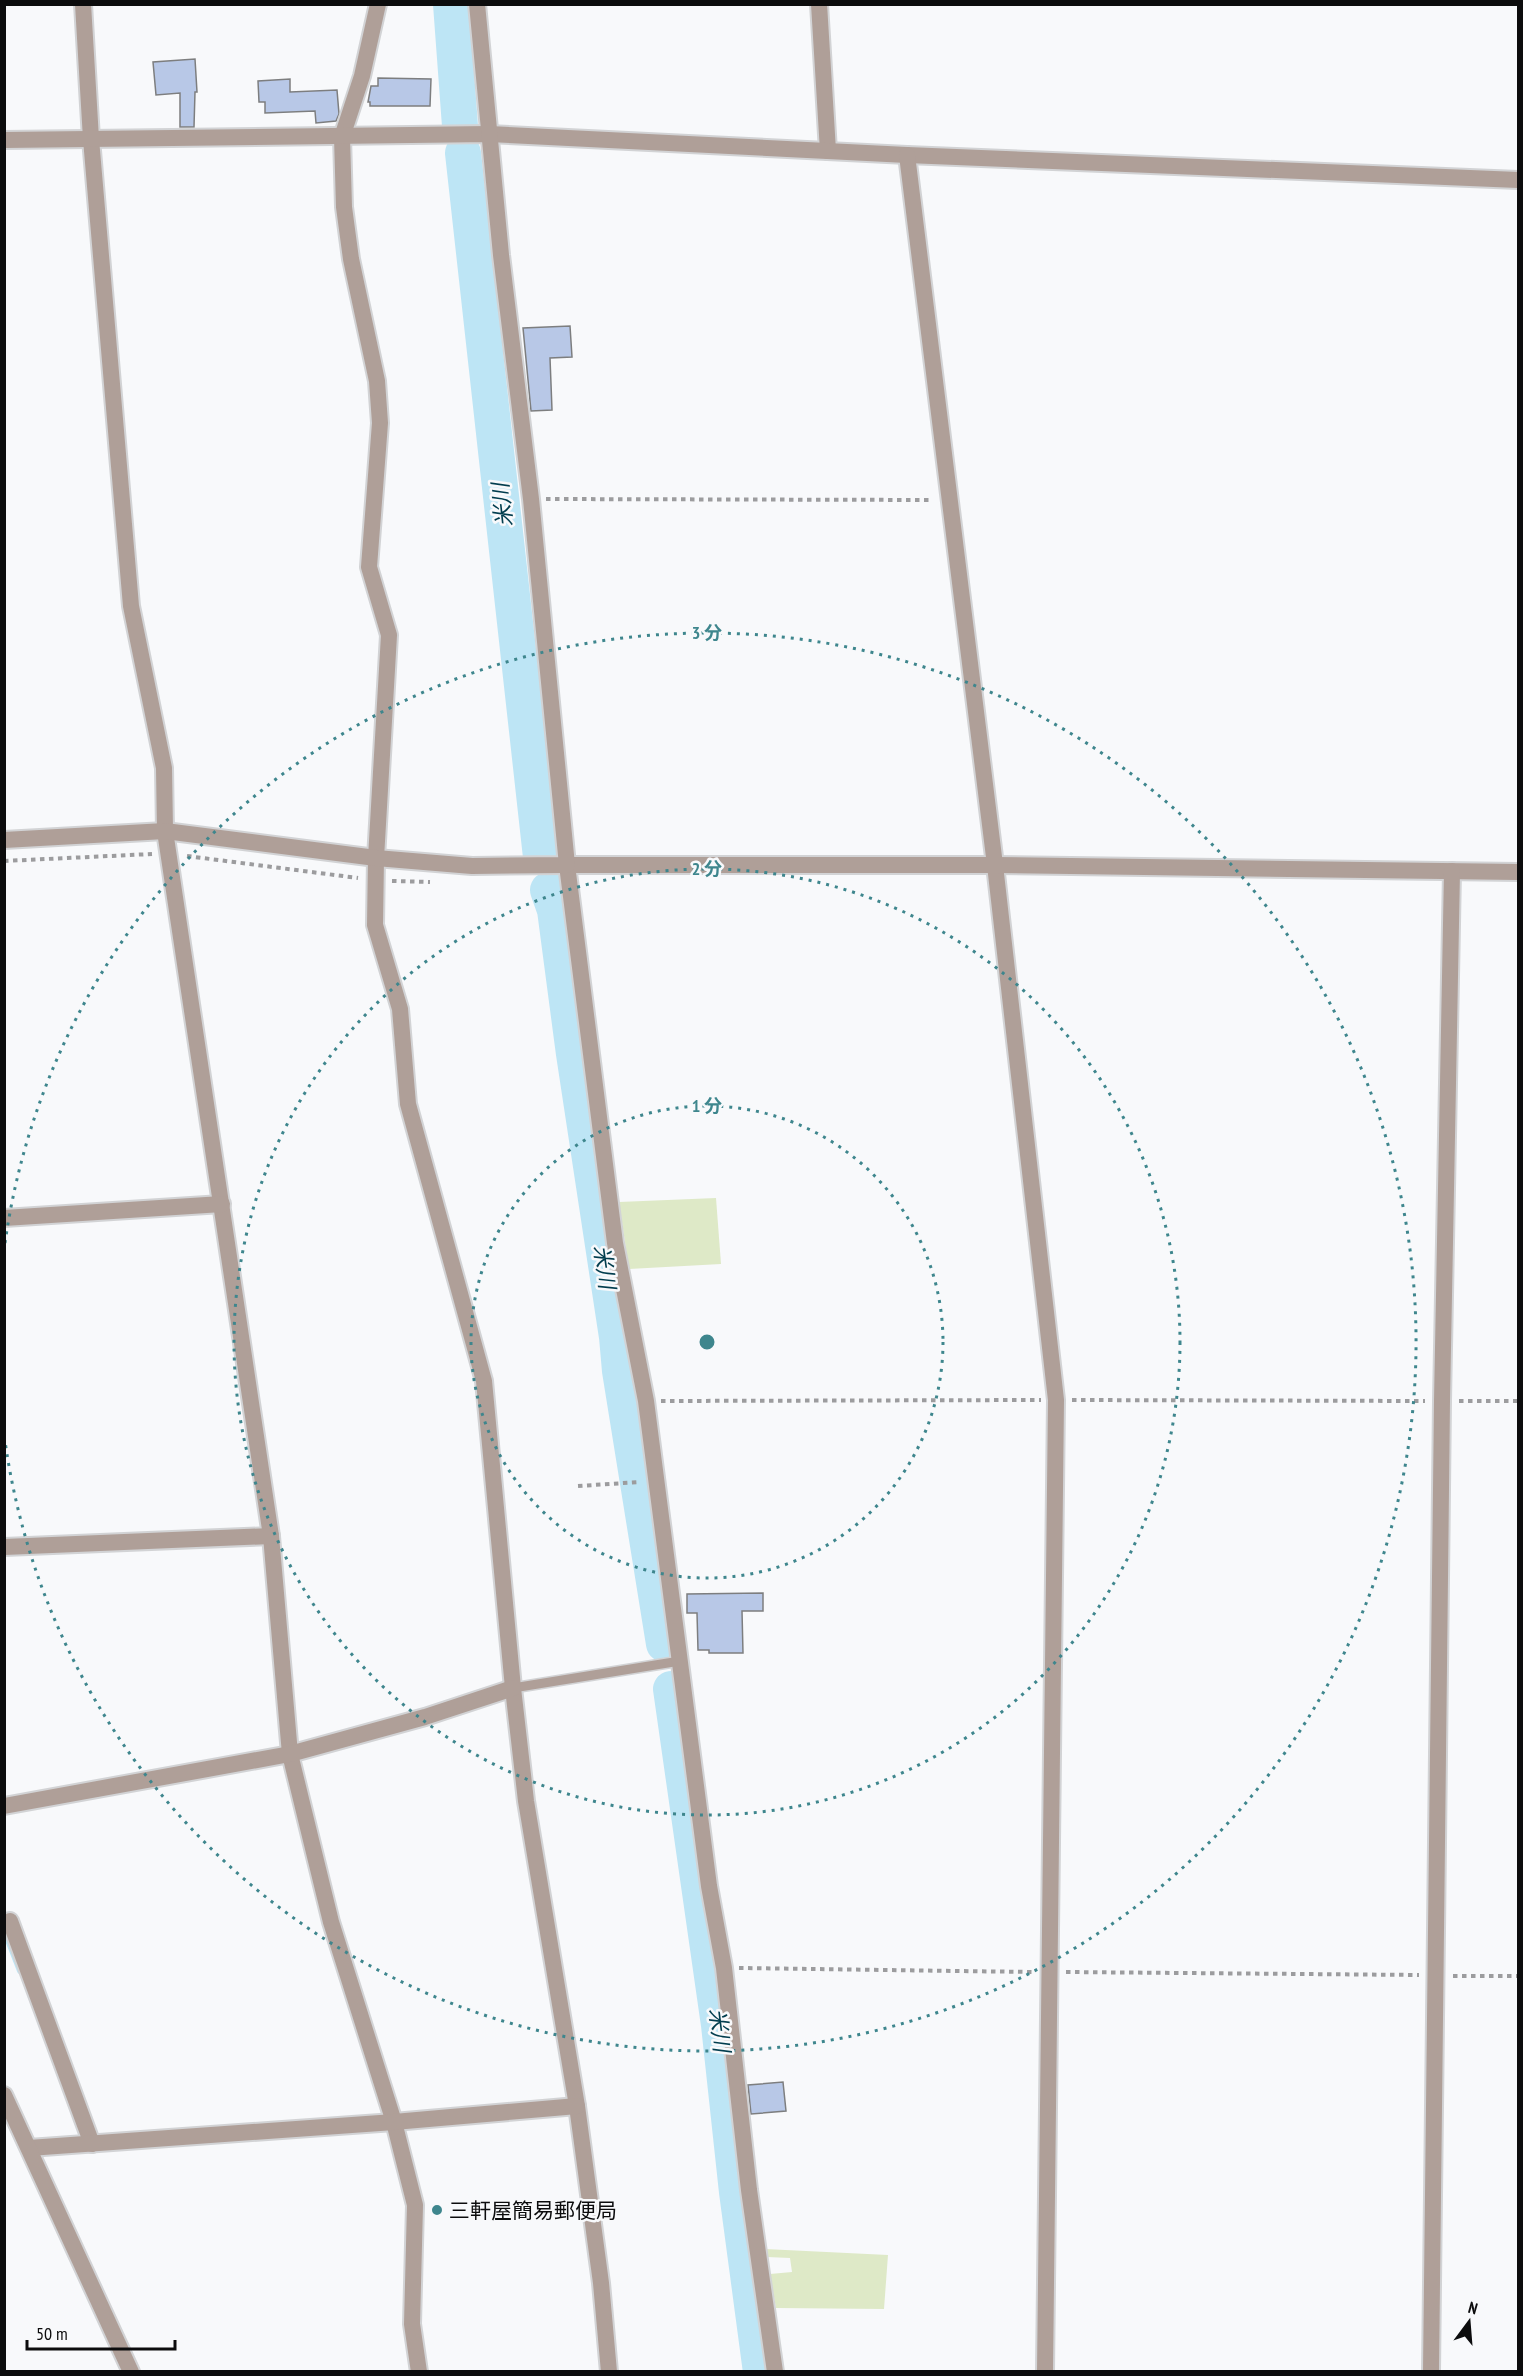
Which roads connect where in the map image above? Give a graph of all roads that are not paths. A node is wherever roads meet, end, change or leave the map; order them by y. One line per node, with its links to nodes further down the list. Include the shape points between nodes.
1 (83, 4): 7 (street)
2 (378, 4): 6 (street, via 362,76)
3 (477, 4): 5 (street)
4 (819, 4): 9 (street)
5 (489, 134): 6 (street); 9 (street); 15 (street)
6 (342, 137): 7 (street); 14 (street, via 344,207 377,381 380,423 369,567 389,635)
7 (91, 139): 8 (street); 12 (street, via 131,606 164,768)
8 (4, 140)
9 (828, 151): 10 (street)
10 (907, 155): 11 (street); 16 (street)
11 (1518, 180)
12 (165, 831): 13 (street); 14 (street); 19 (street)
13 (4, 840)
14 (376, 858): 15 (street, via 472,866); 24 (street, via 375,925 400,1009 408,1104 484,1381)
15 (567, 865): 16 (street); 23 (street, via 615,1243 646,1401)
16 (995, 865): 17 (street); 37 (street, via 1056,1400)
17 (1452, 871): 18 (street); 38 (street)
18 (1518, 872)
19 (222, 1204): 20 (street); 21 (street)
20 (4, 1218)
21 (271, 1536): 22 (street); 25 (street)
22 (4, 1547)
23 (680, 1661): 24 (lane); 36 (street)
24 (513, 1688): 25 (street); 29 (street, via 526,1801)
25 (290, 1754): 26 (street); 30 (street, via 331,1922)
26 (4, 1806)
27 (6, 1918): 31 (street)
28 (4, 2095): 32 (street)
29 (577, 2106): 30 (street); 35 (street)
30 (394, 2122): 31 (street); 34 (street, via 415,2205 412,2324)
31 (92, 2144): 32 (street)
32 (29, 2148): 33 (street)
33 (131, 2372)
34 (419, 2372)
35 (609, 2372)
36 (775, 2372)
37 (1045, 2372)
38 (1431, 2372)

